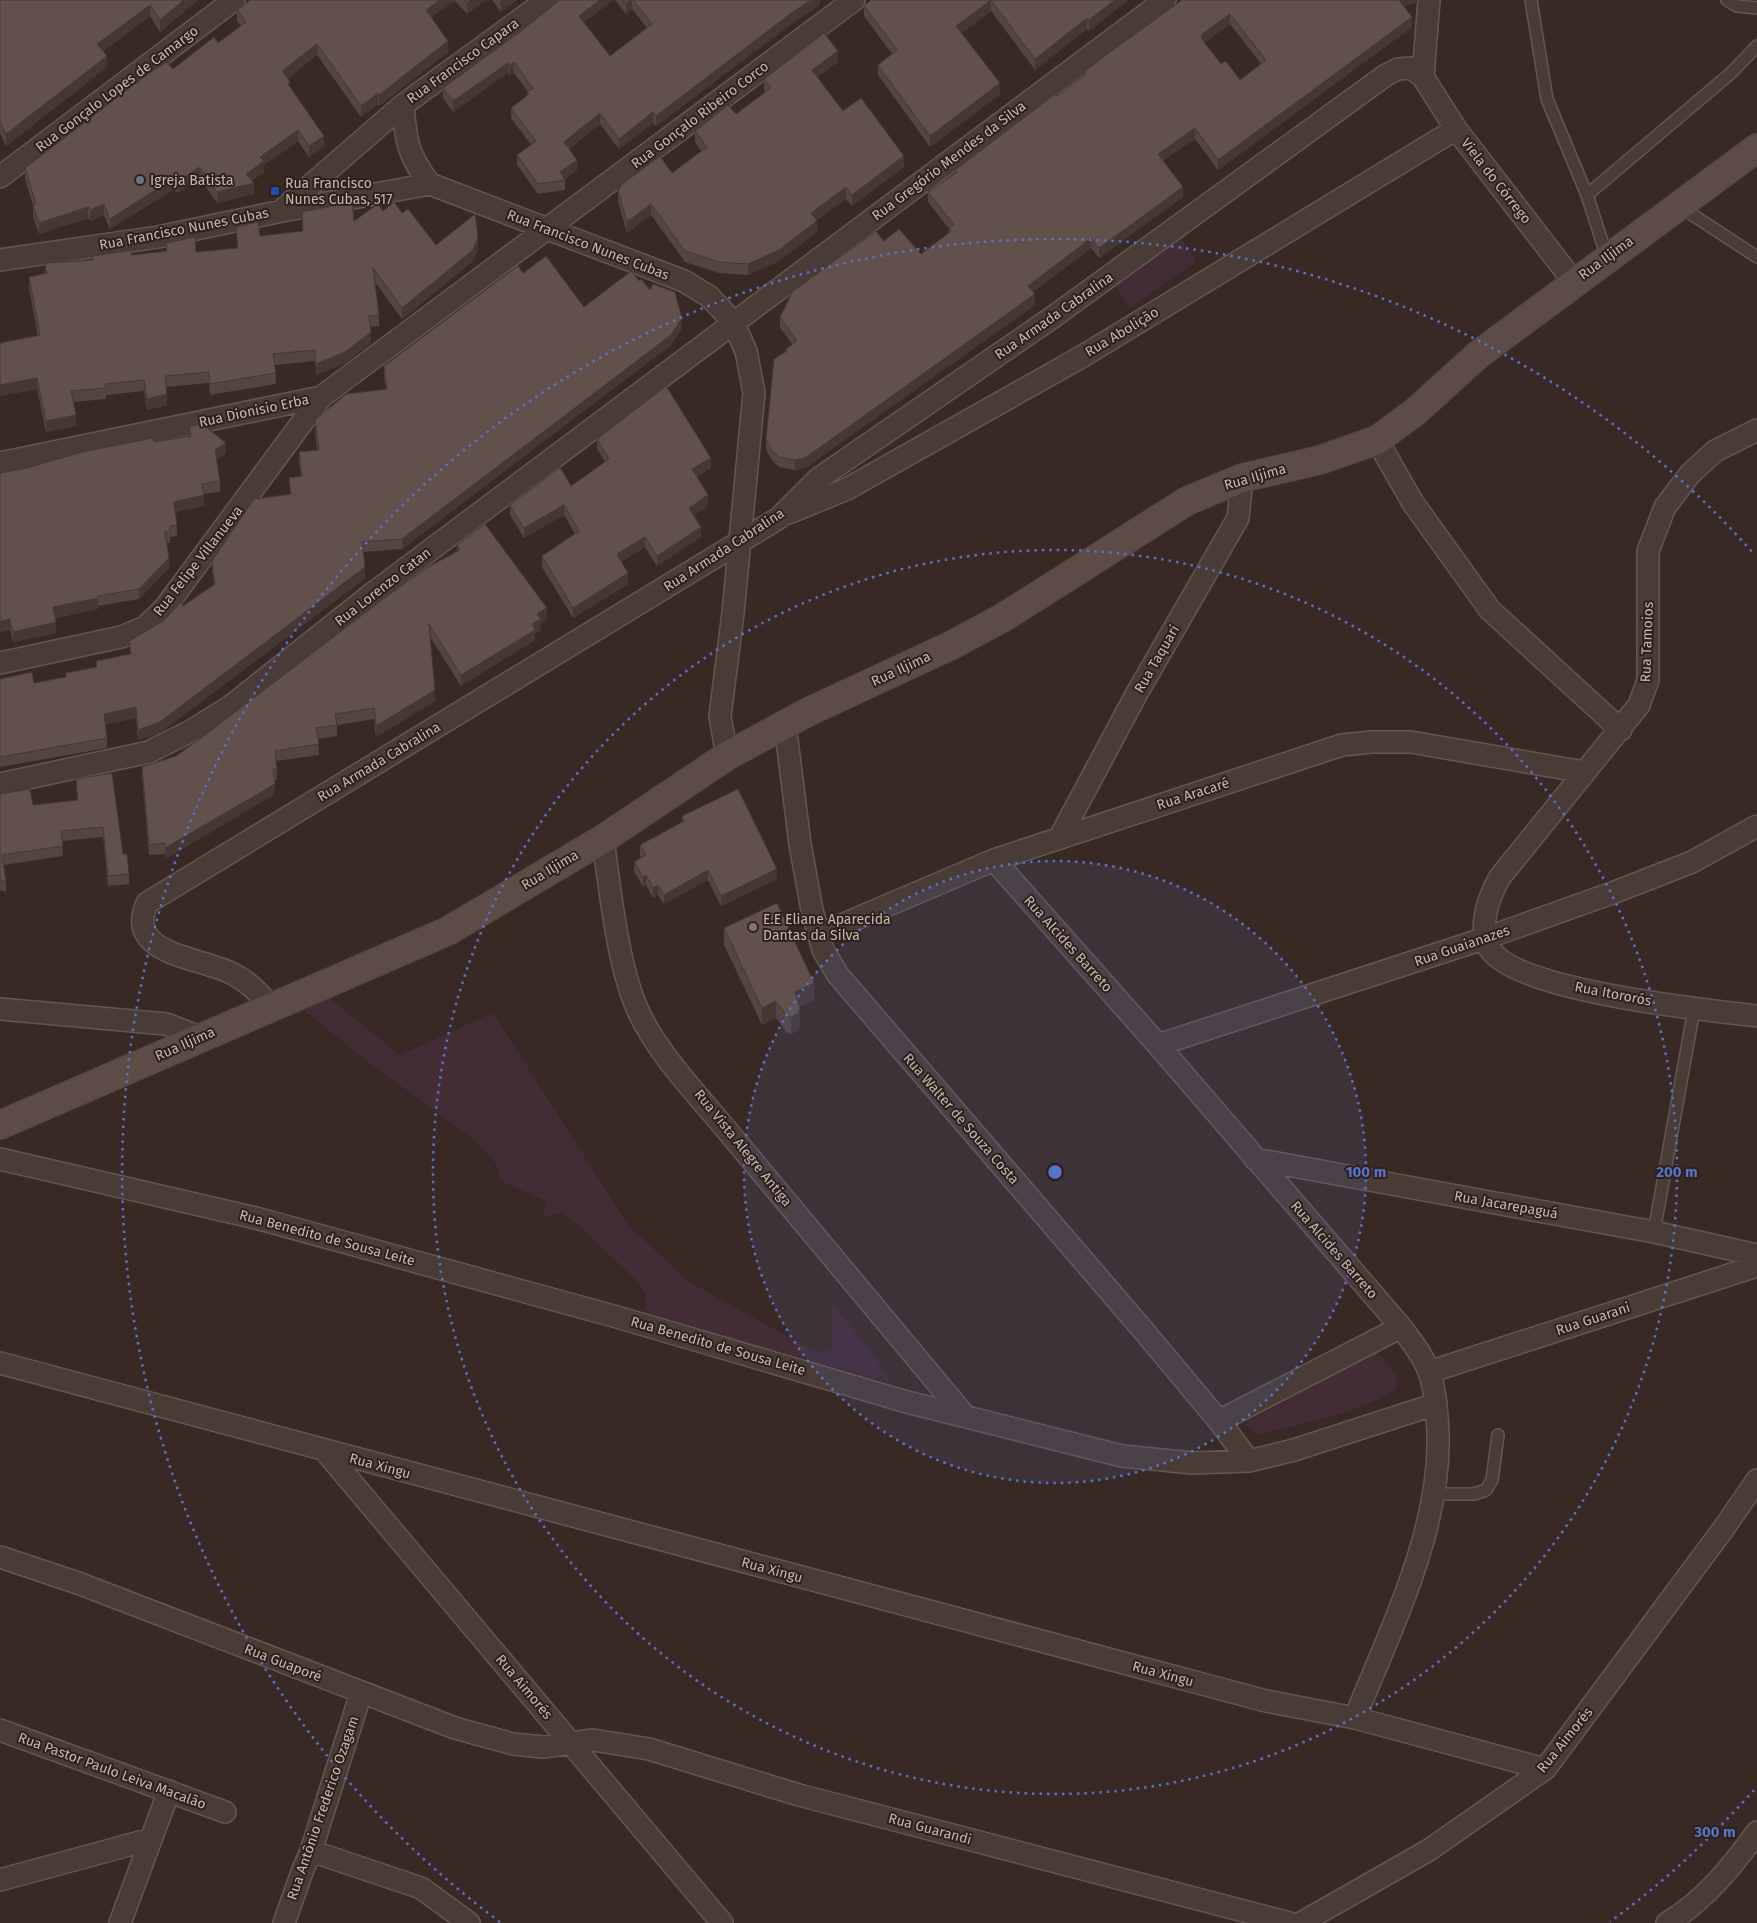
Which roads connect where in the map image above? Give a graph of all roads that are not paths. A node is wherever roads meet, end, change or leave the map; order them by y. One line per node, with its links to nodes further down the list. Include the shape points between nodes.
1 (234, 0): 14 (street, Rua Gonçalo Lopes de Camargo)
2 (547, 0): 11 (street, Rua Francisco Capara)
3 (854, 0): 19 (street, Rua Gonçalo Ribeiro Corco)
4 (1165, 0): 24 (street, Rua Gregório Mendes da Silva)
5 (1429, 0): 10 (street)
6 (1531, 0): 16 (lane, via 1547,99)
7 (1727, 0): 8 (lane, via 1737,6)
8 (1757, 8)
9 (1757, 46): 16 (lane)
10 (1423, 77): 12 (street, Viela do Córrego); 30 (street, Rua Armada Cabralina, via 1411,68 1398,69 1386,75 1053,317 818,479)
11 (403, 104): 15 (street, Rua Francisco Capara, via 407,144 414,164); 18 (street, Rua Francisco Capara)
12 (1456, 129): 23 (street, Viela do Córrego); 30 (street, Rua Abolição, via 1091,351 847,489)
13 (1757, 148): 17 (main road, Rua Iljima)
14 (0, 177)
15 (430, 184): 18 (street, Rua Francisco Nunes Cubas); 19 (street, Rua Francisco Nunes Cubas)
16 (1587, 195): 20 (lane)
17 (1679, 206): 20 (main road, Rua Iljima); 21 (lane)
18 (282, 211): 22 (street, Rua Francisco Nunes Cubas, via 158,237)
19 (547, 230): 24 (street, Rua Francisco Nunes Cubas, via 684,281 710,297); 25 (street, Rua Dionisio Erba)
20 (1606, 257): 23 (main road, Rua Iljima)
21 (1757, 257)
22 (0, 260)
23 (1574, 282): 27 (main road, Rua Iljima, via 1479,354 1416,412)
24 (733, 322): 31 (street, Rua Francisco Nunes Cubas, via 746,351 754,393); 37 (street, Rua Lorenzo Catan, via 373,594 231,706 149,752)
25 (321, 397): 28 (street, Rua Dionisio Erba); 32 (street, Rua Felipe Villanueva, via 164,609 145,626 121,637)
26 (1757, 430): 34 (street, Rua Tamoios, via 1716,451 1690,474 1665,507 1648,551 1648,680 1639,705)
27 (1377, 440): 29 (main road, Rua Iljima, via 1320,460); 34 (street, via 1413,503 1490,610)
28 (0, 463)
29 (1242, 478): 33 (main road, Rua Iljima, via 1187,501 1004,617 952,645); 39 (street, Rua Taquari, via 1238,518 1137,693)
30 (779, 518): 31 (street, Rua Armada Cabralina)
31 (739, 543): 35 (street, Rua Francisco Nunes Cubas, via 720,716); 44 (street, Rua Armada Cabralina, via 147,903 142,915 145,932 154,945 233,974 254,987)
32 (0, 663)
33 (785, 724): 35 (main road, Rua Iljima); 42 (street, Rua Walter de Souza Costa, via 800,844)
34 (1620, 730): 36 (street, Rua Tamoios)
35 (727, 756): 40 (main road, Rua Iljima)
36 (1584, 772): 39 (street, Rua Aracaré, via 1411,742 1342,745); 43 (street, Rua Tamoios, via 1495,885 1486,916)
37 (0, 784)
38 (1757, 826): 43 (street, Rua Guaianazes, via 1692,862)
39 (1060, 837): 41 (street, Rua Aracaré)
40 (603, 839): 44 (main road, Rua Iljima, via 448,931); 60 (street, Rua Vista Alegre Antiga, via 624,966 636,1006 648,1030)
41 (994, 860): 42 (street, Rua Aracaré); 49 (street, Rua Alcides Barreto)
42 (818, 935): 61 (street, Rua Walter de Souza Costa, via 838,975)
43 (1486, 938): 46 (street, Rua Itororós, via 1490,950 1500,959 1532,976); 49 (street, Rua Guaianazes)
44 (270, 1006): 48 (main road, Rua Iljima)
45 (0, 1009): 48 (street, via 166,1024)
46 (1694, 1009): 47 (street, Rua Itororós); 53 (lane)
47 (1757, 1016)
48 (200, 1037): 50 (main road, Rua Iljima)
49 (1158, 1045): 51 (street, Rua Alcides Barreto)
50 (0, 1124)
51 (1255, 1158): 53 (street, Rua Jacarepaguá); 56 (street, Rua Alcides Barreto)
52 (0, 1159): 60 (street, Rua Benedito de Sousa Leite, via 266,1221)
53 (1654, 1232): 54 (street, Rua Jacarepaguá)
54 (1757, 1255)
55 (1757, 1266): 58 (street, Rua Guarani)
56 (1400, 1327): 58 (street, Rua Alcides Barreto); 61 (street)
57 (0, 1363): 63 (street, Rua Xingu)
58 (1429, 1372): 59 (street, Rua Alcides Barreto)
59 (1436, 1404): 64 (street, Rua Benedito de Sousa Leite); 66 (street, Rua Alcides Barreto, via 1440,1446)
60 (965, 1416): 64 (street, Rua Benedito de Sousa Leite, via 1122,1456 1192,1463)
61 (1219, 1421): 64 (street, Rua Walter de Souza Costa)
62 (1498, 1435): 66 (lane, via 1492,1480 1486,1490 1474,1494)
63 (326, 1452): 69 (street, Rua Xingu, via 1266,1701); 71 (street, Rua Aimorés)
64 (1249, 1461)
65 (1757, 1480): 72 (street, Rua Aimorés)
66 (1435, 1494): 69 (street, Rua Alcides Barreto, via 1411,1577)
67 (0, 1557): 68 (street, Rua Guaporé)
68 (361, 1693): 71 (street, Rua Guaporé, via 455,1728 513,1744 543,1747); 77 (street, Rua Antônio Frederico Ozagam)
69 (1354, 1718): 72 (street, Rua Xingu)
70 (0, 1730): 73 (street, Rua Pastor Paulo Leiva Macalão)
71 (571, 1744): 82 (street, Rua Aimorés); 83 (street, Rua Guarandi, via 600,1741 649,1749 799,1795)
72 (1545, 1769): 84 (street, Rua Aimorés, via 1429,1850)
73 (168, 1791): 74 (street, Rua Pastor Paulo Leiva Macalão); 76 (street)
74 (225, 1812)
75 (1757, 1832): 85 (street, via 1706,1893)
76 (151, 1839): 78 (street); 79 (street)
77 (311, 1851): 80 (street, Rua Antônio Frederico Ozagam); 81 (street, via 421,1888)
78 (0, 1880)
79 (120, 1923)
80 (284, 1923)
81 (469, 1923)
82 (722, 1923)
83 (1290, 1923)
84 (1301, 1923)
85 (1667, 1923)

